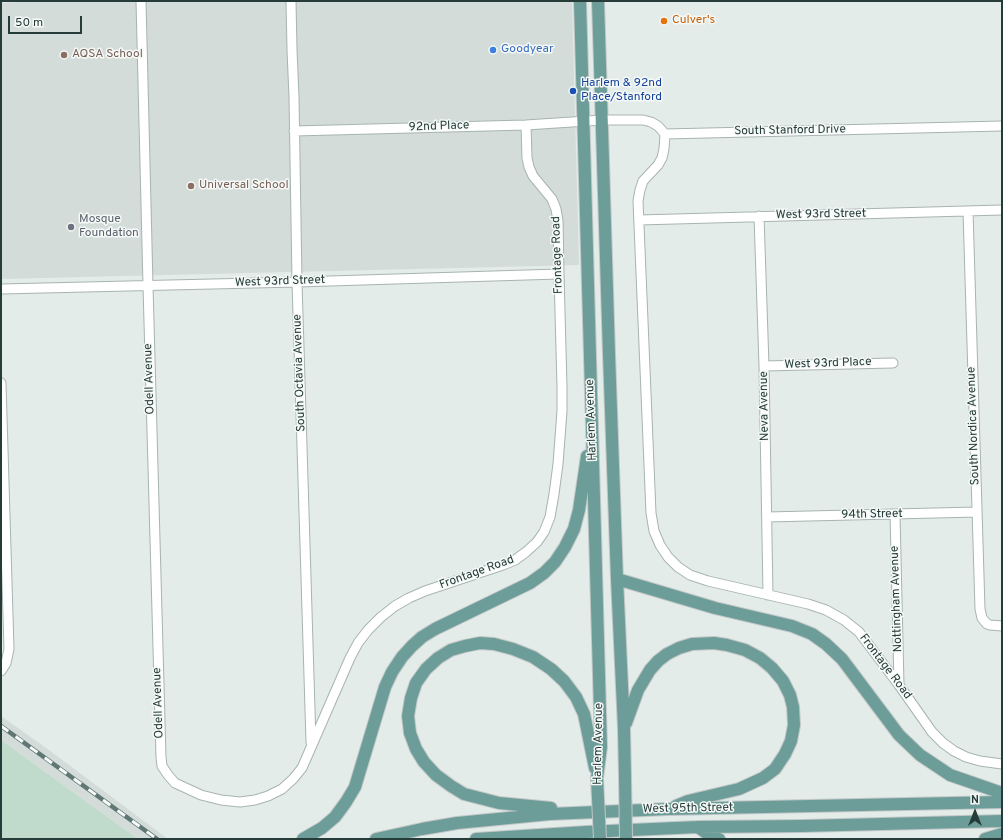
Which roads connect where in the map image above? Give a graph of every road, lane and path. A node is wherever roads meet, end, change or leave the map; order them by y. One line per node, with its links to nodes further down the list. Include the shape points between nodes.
1 (142, 1): 17 (street, Odell Avenue)
2 (291, 1): 9 (street, South Octavia Avenue)
3 (580, 1): 6 (main road, Harlem Avenue)
4 (598, 1): 5 (main road, Harlem Avenue)
5 (602, 120): 6 (street); 10 (street, via 643,120 658,126); 26 (main road, Harlem Avenue)
6 (583, 122): 7 (street, 92nd Place); 22 (main road, Harlem Avenue)
7 (526, 125): 9 (street, 92nd Place); 15 (street, Frontage Road, via 529,167 533,176 552,198 556,209)
8 (1002, 126): 10 (street, South Stanford Drive)
9 (294, 131): 16 (street, South Octavia Avenue)
10 (665, 134): 14 (street, Frontage Road, via 662,158 643,181 640,190)
11 (1002, 210): 12 (street, West 93rd Street)
12 (968, 211): 13 (street, West 93rd Street); 23 (street, South Nordica Avenue)
13 (759, 216): 14 (street, West 93rd Street); 20 (street, Neva Avenue)
14 (640, 220): 27 (street, Frontage Road, via 651,513 654,531 668,557 690,575)
15 (558, 274): 16 (street, West 93rd Street); 32 (street, Frontage Road, via 562,411 554,494 544,532 515,560 425,591 394,606 381,617 358,643)
16 (297, 282): 17 (street, West 93rd Street); 32 (street, South Octavia Avenue)
17 (148, 286): 18 (street, West 93rd Street); 33 (street, Odell Avenue)
18 (1, 289)
19 (893, 363): 20 (street, West 93rd Place)
20 (764, 366): 25 (street, Neva Avenue)
21 (1, 383): 29 (street, via 8,655)
22 (592, 423): 35 (main road, Harlem Avenue, via 601,747); 44 (main road, via 579,510 566,547 555,562 530,583 435,629 422,637 402,657 385,687 355,787 334,817 322,828)
23 (977, 512): 24 (street, 94th Street); 28 (street, South Nordica Avenue, via 981,614 986,624)
24 (895, 514): 25 (street, 94th Street); 30 (street, Nottingham Avenue)
25 (767, 517): 27 (street, Neva Avenue)
26 (617, 579): 31 (main road, Harlem Avenue); 36 (main road, via 715,608 792,626 812,634 842,659 899,735 920,755 950,775)
27 (768, 595): 30 (street, Frontage Road, via 808,604 844,620 859,632)
28 (1002, 626)
29 (1, 671)
30 (899, 685): 34 (street, Frontage Road, via 932,732 943,743 966,757)
31 (624, 729): 38 (main road, via 638,690 650,670 667,654 692,644 714,643 745,650 760,658 783,681 790,695 794,725 791,741 775,769 763,778 739,789 688,801); 49 (main road, Harlem Avenue, bridge)
32 (311, 745): 33 (street, Frontage Road, via 302,768 282,789 268,796 240,802 201,795 175,783 162,766)
33 (161, 757)
34 (1002, 764)
35 (597, 778): 39 (main road, via 584,714 576,697 564,681 533,657 494,644 465,646 451,650 438,658 416,683 408,716 410,733 424,762 436,775 464,794 499,803); 48 (main road, Harlem Avenue, bridge)
36 (1002, 793)
37 (1002, 802): 38 (main road, West 95th Street)
38 (668, 810): 39 (main road, West 95th Street)
39 (590, 812): 45 (main road, West 95th Street, via 457,822)
40 (1002, 821): 41 (main road, West 95th Street)
41 (698, 827): 42 (main road, West 95th Street); 50 (main road)
42 (586, 832): 46 (main road, West 95th Street); 47 (main road)
43 (1002, 834): 51 (main road)
44 (303, 839)
45 (376, 839)
46 (476, 839)
47 (551, 839)
48 (600, 839)
49 (626, 839)
50 (719, 839)
51 (986, 839)

